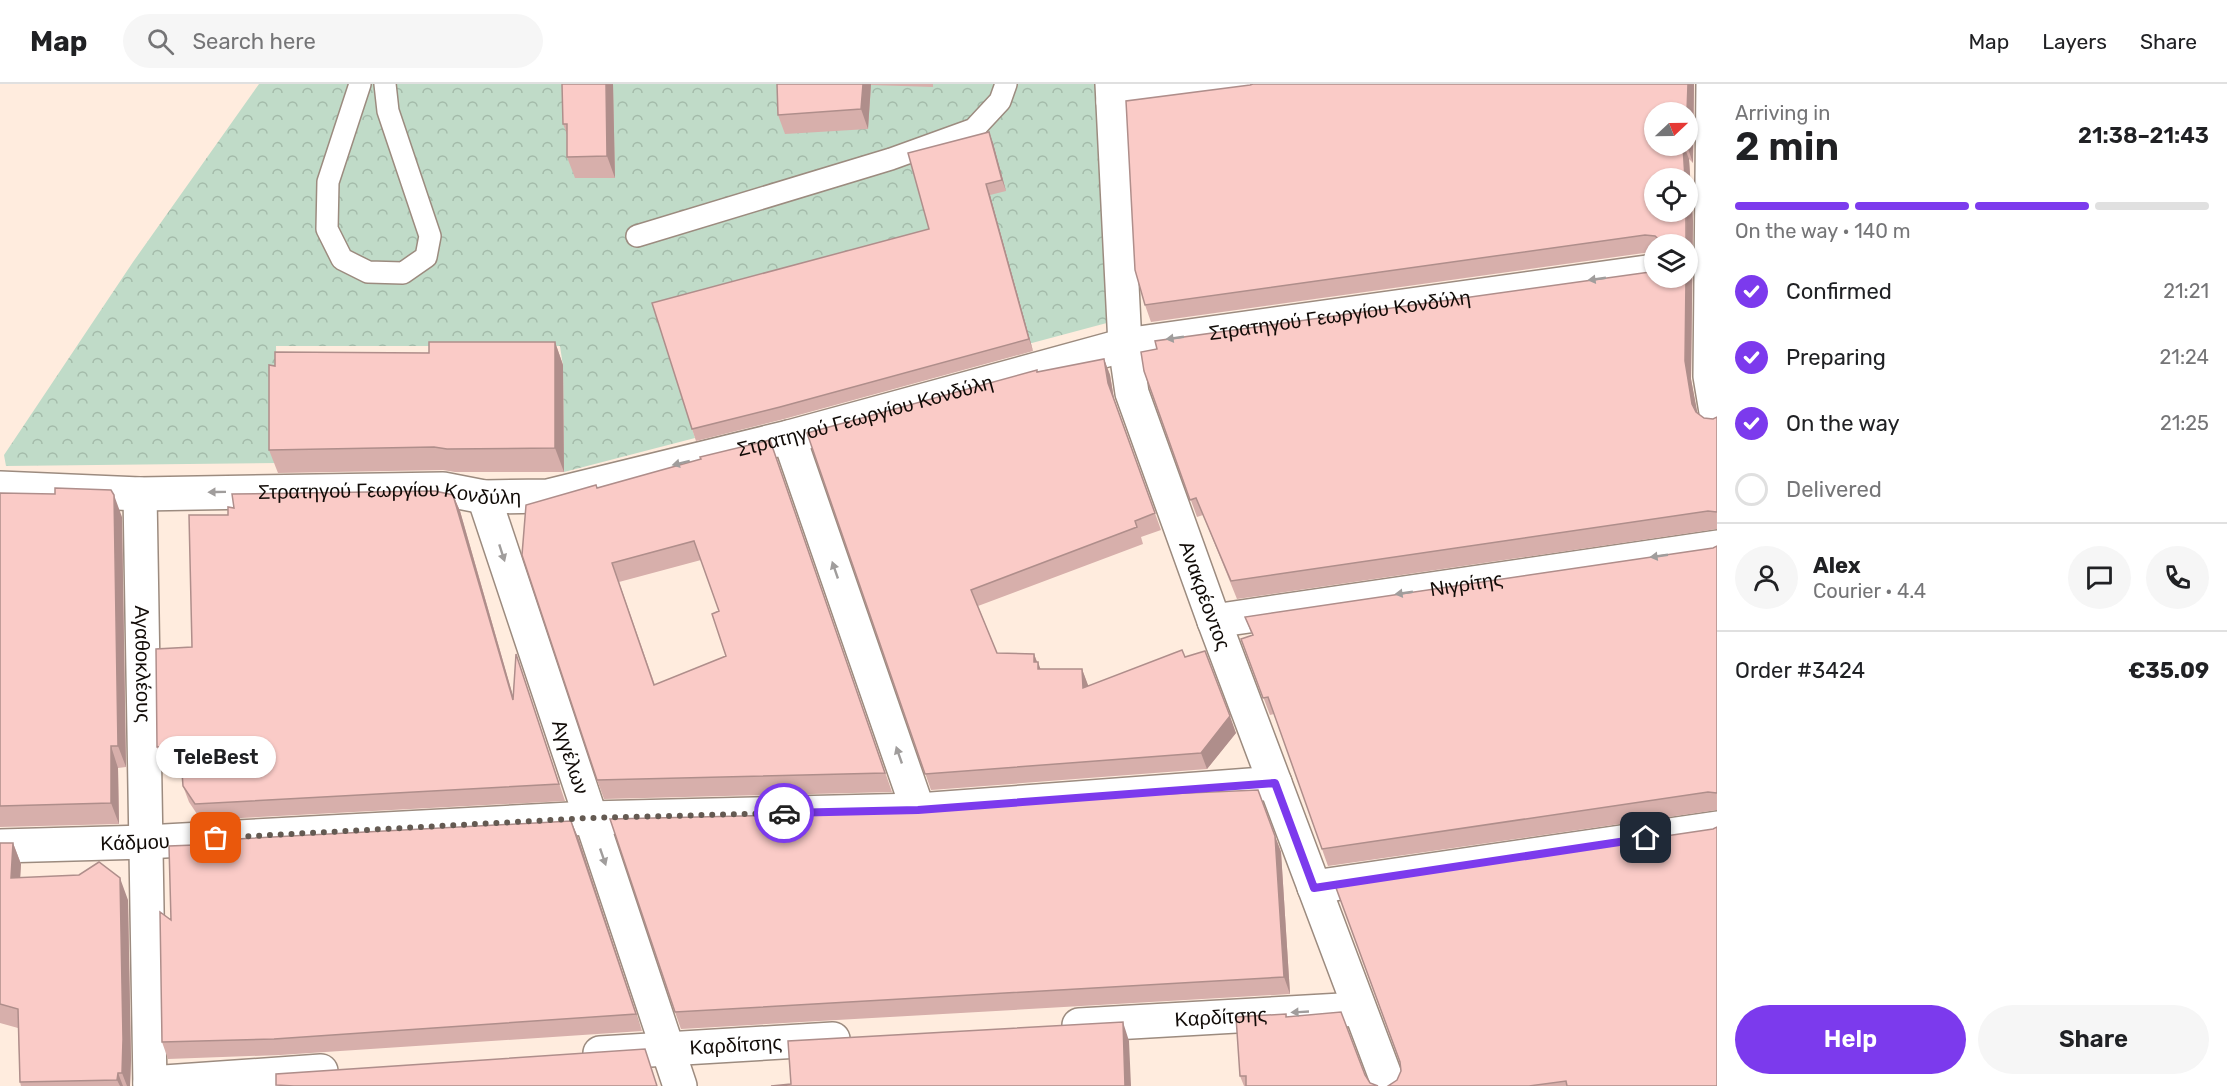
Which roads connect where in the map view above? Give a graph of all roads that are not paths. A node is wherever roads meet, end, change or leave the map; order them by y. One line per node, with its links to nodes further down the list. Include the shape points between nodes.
1 (360, 84): 2 (lane, via 328,182 327,229 342,259 368,272 403,273 426,257 430,236 388,111)
2 (385, 84)
3 (1006, 84): 7 (lane, via 1000,101 975,129 891,159)
4 (1254, 84): 6 (street)
5 (1713, 84): 8 (street)
6 (1113, 93): 10 (street, Ανακρέοντος)
7 (637, 236)
8 (1706, 263): 11 (street, via 1710,376)
9 (1644, 272): 10 (street, Στρατηγού Γεωργίου Κονδύλη, one-way to 10)
10 (1125, 345): 12 (street, Στρατηγού Γεωργίου Κονδύλη); 17 (street, Ανακρέοντος, via 1132,393)
11 (1717, 418)
12 (789, 436): 15 (street, Στρατηγού Γεωργίου Κονδύλη, one-way to 15, via 548,496); 19 (street, one-way to 12)
13 (0, 488): 14 (street, Στρατηγού Γεωργίου Κονδύλη)
14 (140, 494): 15 (street, Στρατηγού Γεωργίου Κονδύλη, one-way to 14, via 442,489); 22 (street, Αγαθοκλέους)
15 (483, 497): 20 (street, Αγγέλων, one-way to 20)
16 (1717, 547): 17 (street, Νιγρίτης, one-way to 17)
17 (1214, 621): 18 (street, Ανακρέοντος)
18 (1275, 783): 19 (street, Κάδμου); 24 (street, Ανακρέοντος)
19 (918, 810): 20 (street, Κάδμου)
20 (589, 818): 22 (street, Κάδμου); 28 (street, Αγγέλων, one-way to 28)
21 (1717, 828): 24 (street)
22 (146, 842): 23 (street, Κάδμου); 31 (street, Αγαθοκλέους)
23 (0, 846)
24 (1314, 888): 25 (street, Ανακρέοντος)
25 (1359, 1009): 26 (street, Καρδίτσης, one-way to 26); 33 (street, Ανακρέοντος)
26 (1049, 1026)
27 (858, 1037): 28 (street, Καρδίτσης)
28 (668, 1048): 29 (street, Καρδίτσης); 32 (street, Αγγέλων)
29 (573, 1054)
30 (350, 1069): 31 (street)
31 (150, 1084)
32 (680, 1086)
33 (1389, 1086)

